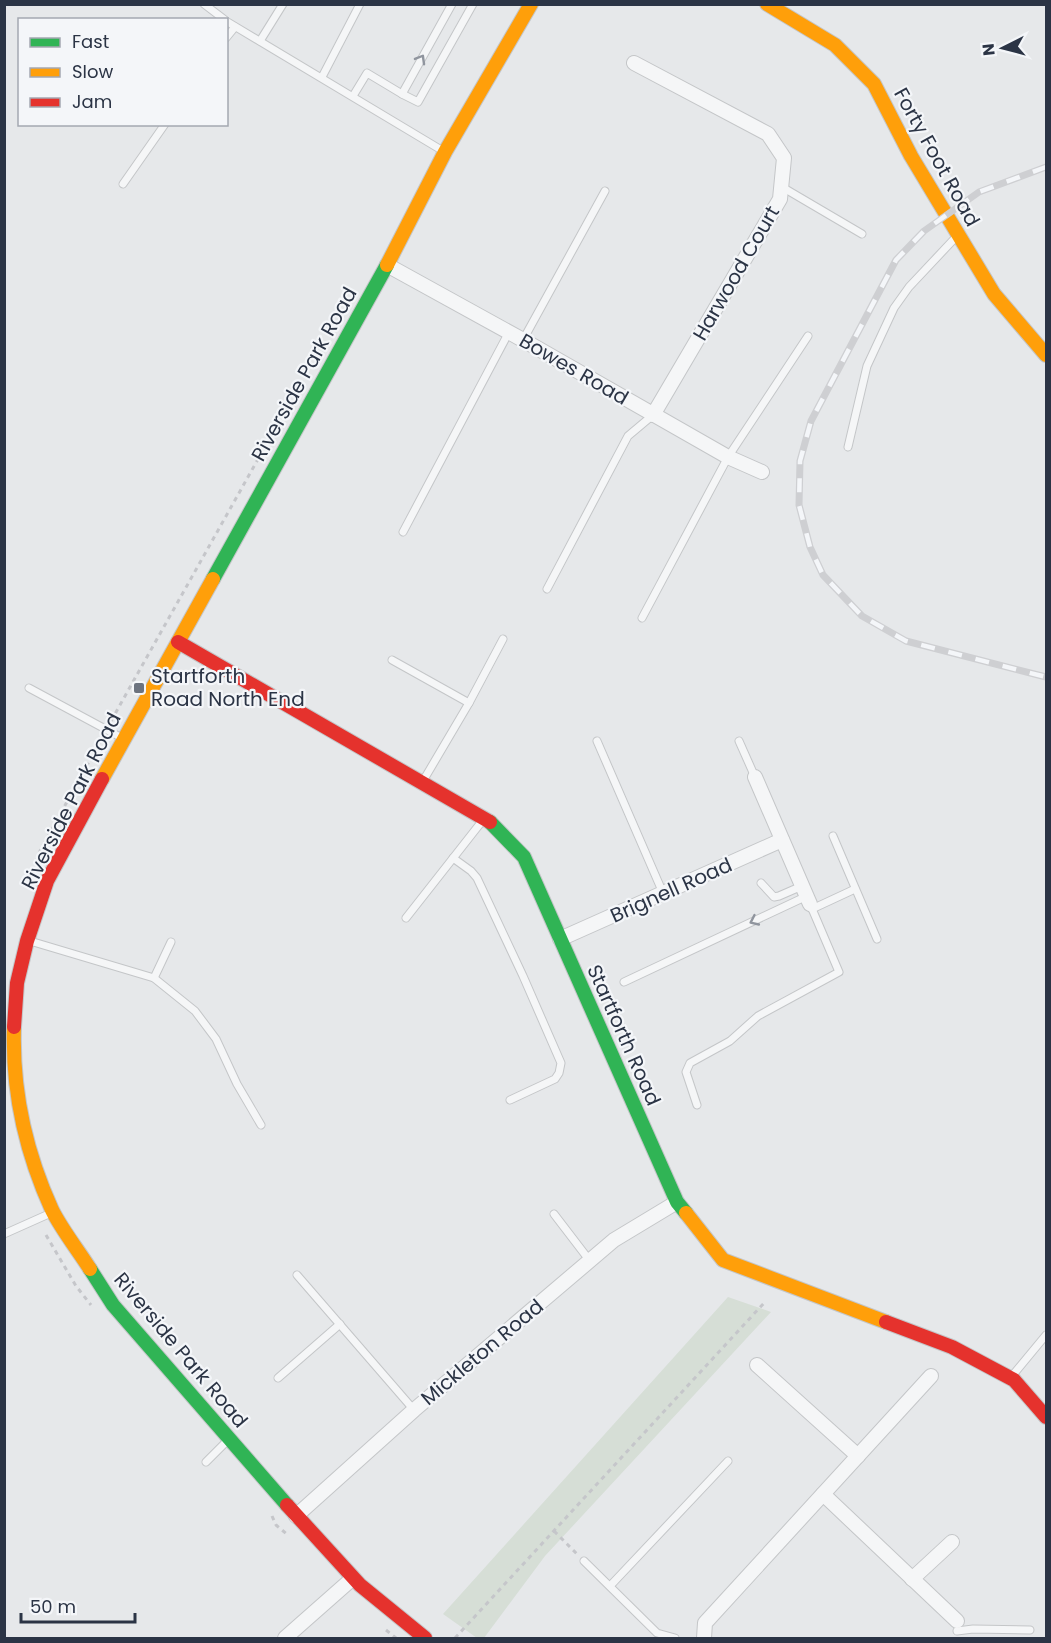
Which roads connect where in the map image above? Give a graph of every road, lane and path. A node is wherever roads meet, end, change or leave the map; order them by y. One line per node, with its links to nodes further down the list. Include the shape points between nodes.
1 (204, 4): 8 (lane)
2 (283, 4): 12 (lane)
3 (360, 4): 14 (lane)
4 (452, 4): 15 (lane, one-way to 4)
5 (473, 4): 15 (lane, via 418,102)
6 (531, 4): 18 (street, Riverside Park Road)
7 (767, 4): 23 (street, Forty Foot Road, via 835,45 874,84 910,156)
8 (223, 18)
9 (228, 22): 10 (lane)
10 (235, 27): 11 (lane); 12 (lane)
11 (228, 36)
12 (260, 41): 14 (lane)
13 (634, 63): 20 (street, Harwood Court, via 768,134 784,158)
14 (322, 77): 16 (lane)
15 (402, 94): 16 (lane, via 367,73)
16 (353, 96): 18 (lane)
17 (164, 126): 19 (lane)
18 (446, 152): 24 (street, Riverside Park Road)
19 (123, 184)
20 (781, 187): 22 (lane); 29 (street, Harwood Court, via 780,199)
21 (605, 191): 27 (lane)
22 (862, 234)
23 (958, 235): 28 (street, Forty Foot Road, via 994,294); 30 (lane, via 894,308 867,366)
24 (387, 265): 25 (street, Bowes Road); 37 (street, Riverside Park Road)
25 (509, 332): 27 (street, Bowes Road); 33 (lane)
26 (808, 336): 31 (lane)
27 (523, 340): 29 (street, Bowes Road)
28 (1047, 355)
29 (653, 415): 31 (street, Bowes Road); 34 (lane, via 628,436)
30 (848, 447)
31 (728, 457): 32 (street, Bowes Road); 35 (lane)
32 (762, 472)
33 (402, 532)
34 (548, 589)
35 (642, 618)
36 (503, 639): 40 (lane)
37 (178, 642): 41 (street, Riverside Park Road); 45 (street, Startforth Road)
38 (392, 660): 40 (lane)
39 (29, 688): 41 (lane)
40 (469, 703): 45 (lane)
41 (124, 739): 57 (street, Riverside Park Road, via 47,881)
42 (597, 741): 52 (lane)
43 (739, 741): 44 (lane)
44 (755, 777): 48 (street)
45 (422, 784): 46 (street, Startforth Road)
46 (485, 818): 49 (lane); 55 (street, Startforth Road, via 524,857)
47 (833, 836): 51 (lane)
48 (782, 840): 52 (street, Brignell Road); 53 (street)
49 (453, 858): 54 (lane); 62 (lane, via 477,878 561,1063 555,1079)
50 (761, 884): 53 (lane, via 774,897)
51 (855, 889): 53 (lane); 56 (lane)
52 (663, 893): 55 (street, Brignell Road)
53 (808, 899): 60 (lane, one-way to 60); 63 (lane, via 839,972 758,1016 730,1041 690,1063 686,1072)
54 (406, 918)
55 (560, 939): 65 (street, Startforth Road)
56 (877, 939)
57 (27, 941): 59 (lane); 61 (street, Riverside Park Road, via 14,983)
58 (171, 942): 59 (lane)
59 (154, 978): 64 (lane, via 195,1011 216,1039)
60 (624, 982)
61 (10, 1076): 66 (street, Riverside Park Road, via 29,1150)
62 (510, 1100)
63 (697, 1105)
64 (261, 1125)
65 (677, 1202): 69 (street, Mickleton Road, via 614,1240); 77 (street, Startforth Road, via 723,1260 952,1347)
66 (53, 1212): 68 (lane); 80 (street, Riverside Park Road, via 113,1305)
67 (554, 1214): 69 (lane)
68 (4, 1234)
69 (590, 1261): 78 (street, Mickleton Road)
70 (297, 1275): 72 (lane)
71 (764, 1302): 86 (path)
72 (340, 1324): 76 (lane); 78 (lane)
73 (1047, 1335): 77 (lane)
74 (757, 1365): 81 (street)
75 (931, 1376): 81 (street)
76 (278, 1378)
77 (1011, 1378): 79 (street, Startforth Road)
78 (414, 1410): 85 (street, Mickleton Road)
79 (1047, 1417)
80 (229, 1439): 83 (lane); 85 (street, Riverside Park Road)
81 (858, 1456): 84 (street)
82 (728, 1461): 91 (lane)
83 (206, 1462)
84 (823, 1494): 90 (street); 98 (street, via 705,1623)
85 (296, 1516): 89 (street, Riverside Park Road)
86 (554, 1531): 88 (path); 96 (path)
87 (952, 1542): 90 (street)
88 (584, 1561): 91 (lane)
89 (353, 1578): 94 (street); 95 (street, Riverside Park Road)
90 (912, 1579): 92 (street)
91 (610, 1586): 97 (lane, via 657,1633)
92 (957, 1630): 93 (lane)
93 (1030, 1630)
94 (285, 1638)
95 (425, 1638)
96 (455, 1638)
97 (675, 1638)
98 (704, 1638)

